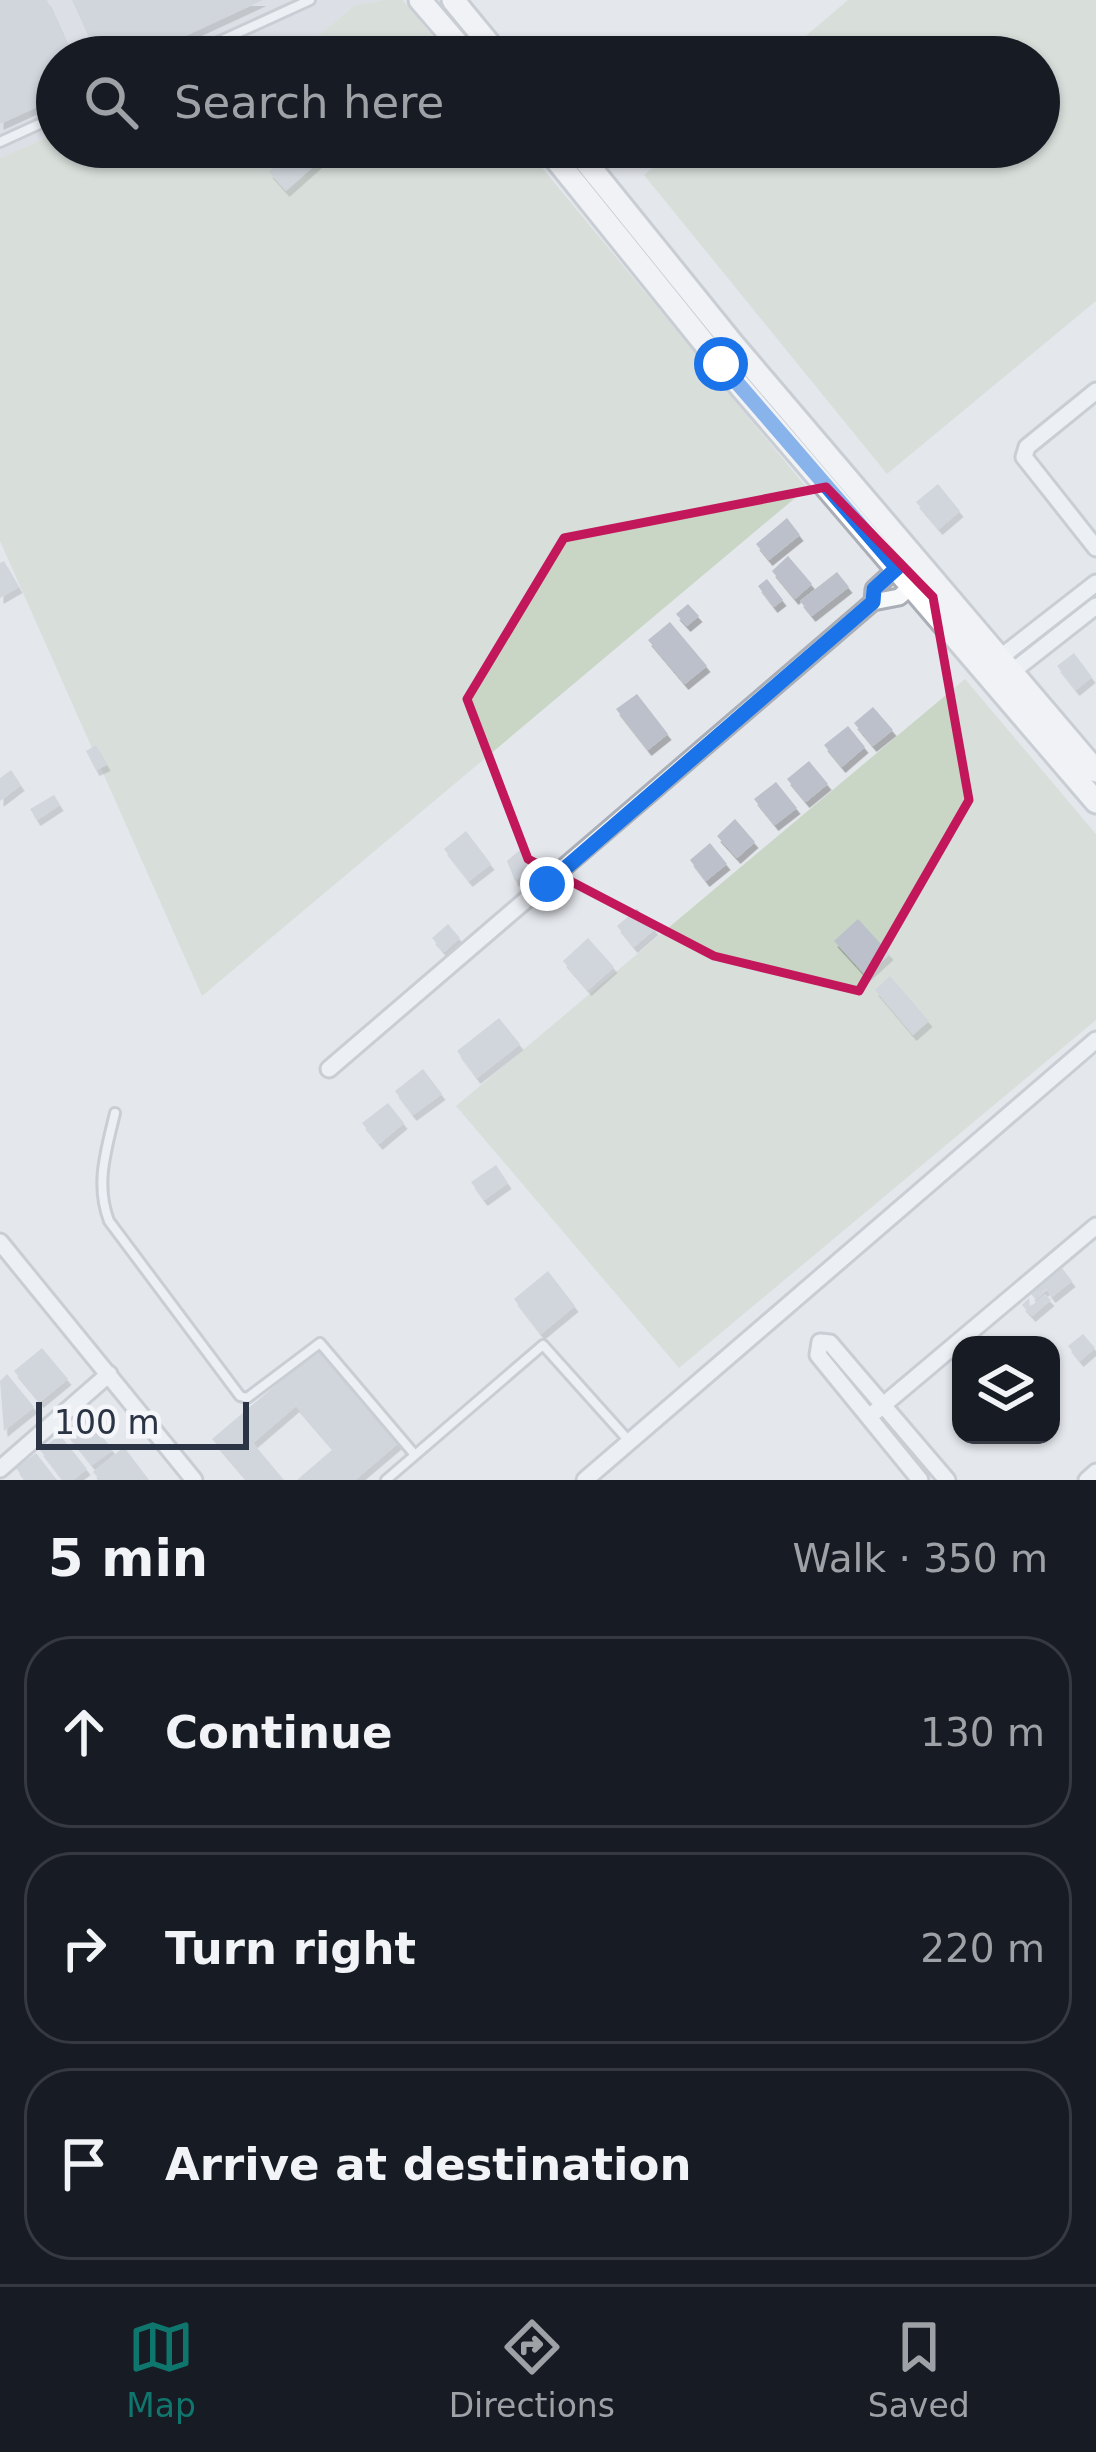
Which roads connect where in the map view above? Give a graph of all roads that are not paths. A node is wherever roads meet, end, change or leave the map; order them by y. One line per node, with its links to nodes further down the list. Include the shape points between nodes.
1 (310, 0): 4 (lane)
2 (420, 0): 5 (street)
3 (453, 0): 6 (street)
4 (231, 36)
5 (451, 36)
6 (483, 36)
7 (36, 126): 8 (lane)
8 (0, 142)
9 (563, 168): 13 (street)
10 (591, 168): 16 (street)
11 (1096, 392): 12 (street, via 1024,457)
12 (1096, 548)
13 (905, 576): 18 (street); 20 (street, via 874,589 873,602)
14 (1096, 583): 16 (street)
15 (1096, 606): 16 (street)
16 (1007, 664): 17 (street)
17 (1096, 771)
18 (1096, 802)
19 (1096, 1040): 27 (street)
20 (329, 1069)
21 (115, 1113): 28 (lane, via 102,1163 109,1221 240,1396 320,1343)
22 (1096, 1226): 25 (street)
23 (0, 1242): 24 (street)
24 (110, 1374): 29 (street); 31 (street)
25 (882, 1406): 26 (street); 26 (street, via 830,1343 820,1342 818,1354); 35 (street)
26 (868, 1418): 34 (street)
27 (629, 1441): 28 (lane, via 543,1345); 33 (street)
28 (416, 1454): 32 (lane)
29 (0, 1469)
30 (1096, 1472): 36 (street)
31 (191, 1479)
32 (386, 1480)
33 (585, 1480)
34 (920, 1480)
35 (947, 1480)
36 (1087, 1480)

